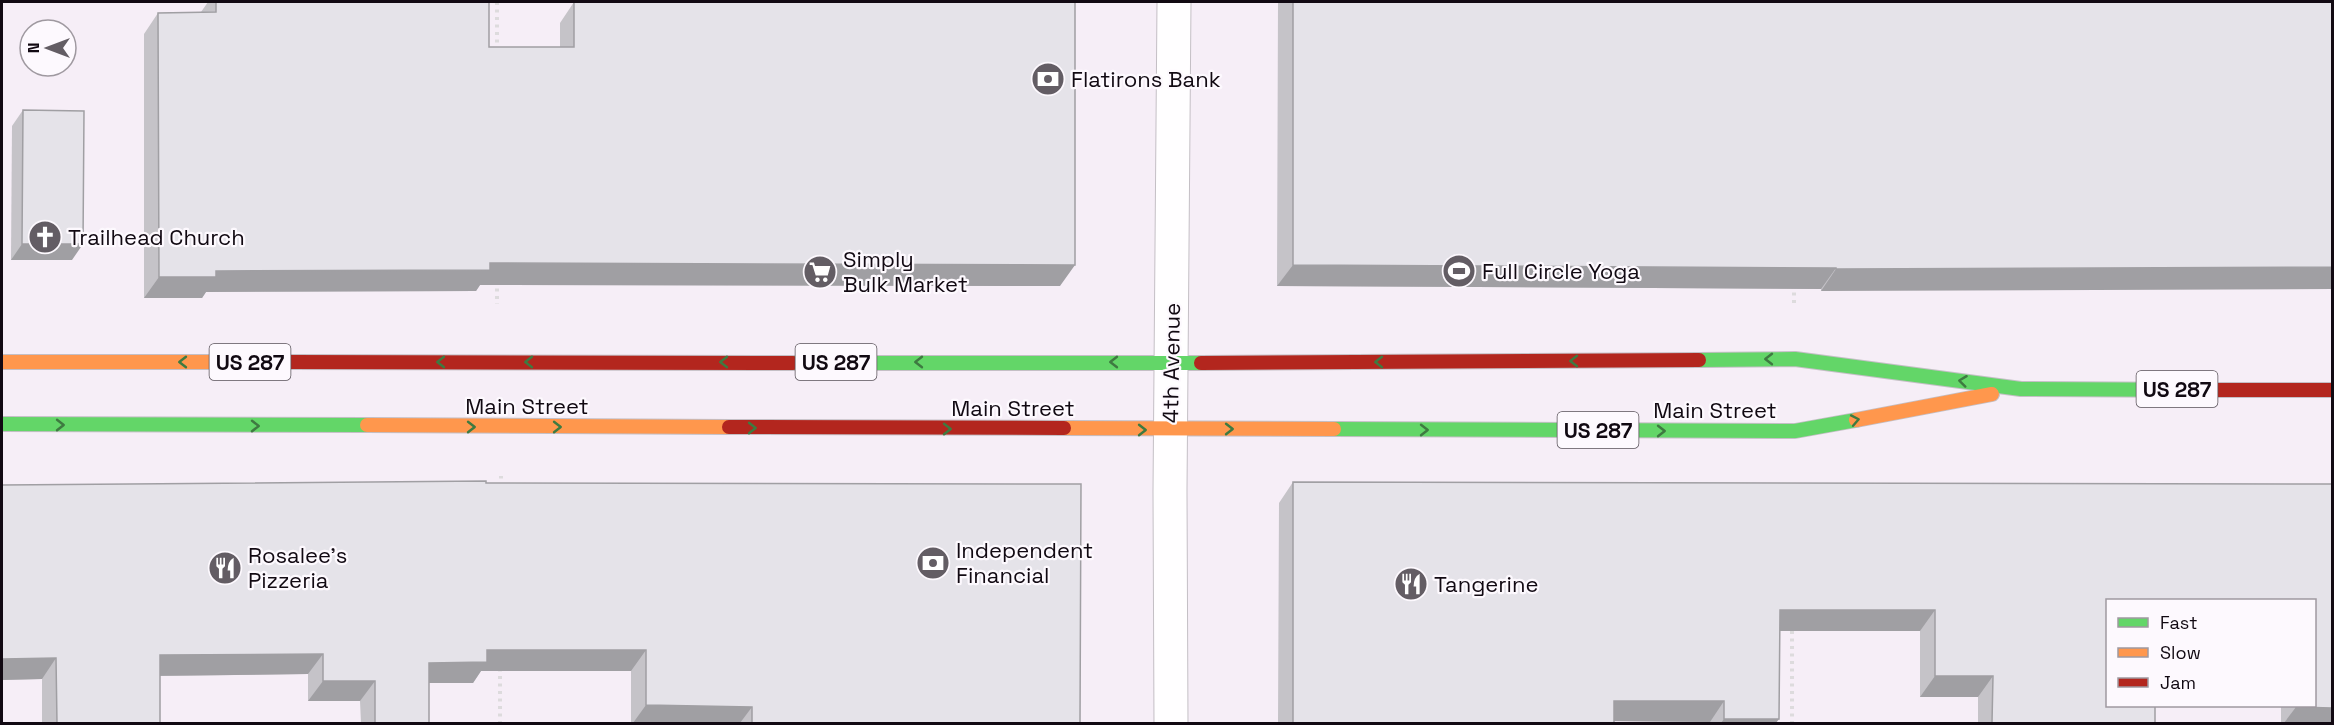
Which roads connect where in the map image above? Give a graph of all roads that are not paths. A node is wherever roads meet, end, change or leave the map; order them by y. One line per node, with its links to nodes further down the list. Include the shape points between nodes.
1 (1174, 2): 3 (street, 4th Avenue)
2 (2, 362): 3 (highway, Main Street / US 287, one-way to 2)
3 (1172, 362): 4 (highway, Main Street / US 287, one-way to 3, via 1795,359); 7 (street, 4th Avenue)
4 (2021, 389): 5 (highway, Main Street / US 287); 7 (highway, Main Street / US 287, one-way to 4, via 1795,431)
5 (2332, 390)
6 (2, 424): 7 (highway, Main Street / US 287, one-way to 7)
7 (1170, 430): 8 (street, 4th Avenue)
8 (1172, 723)

